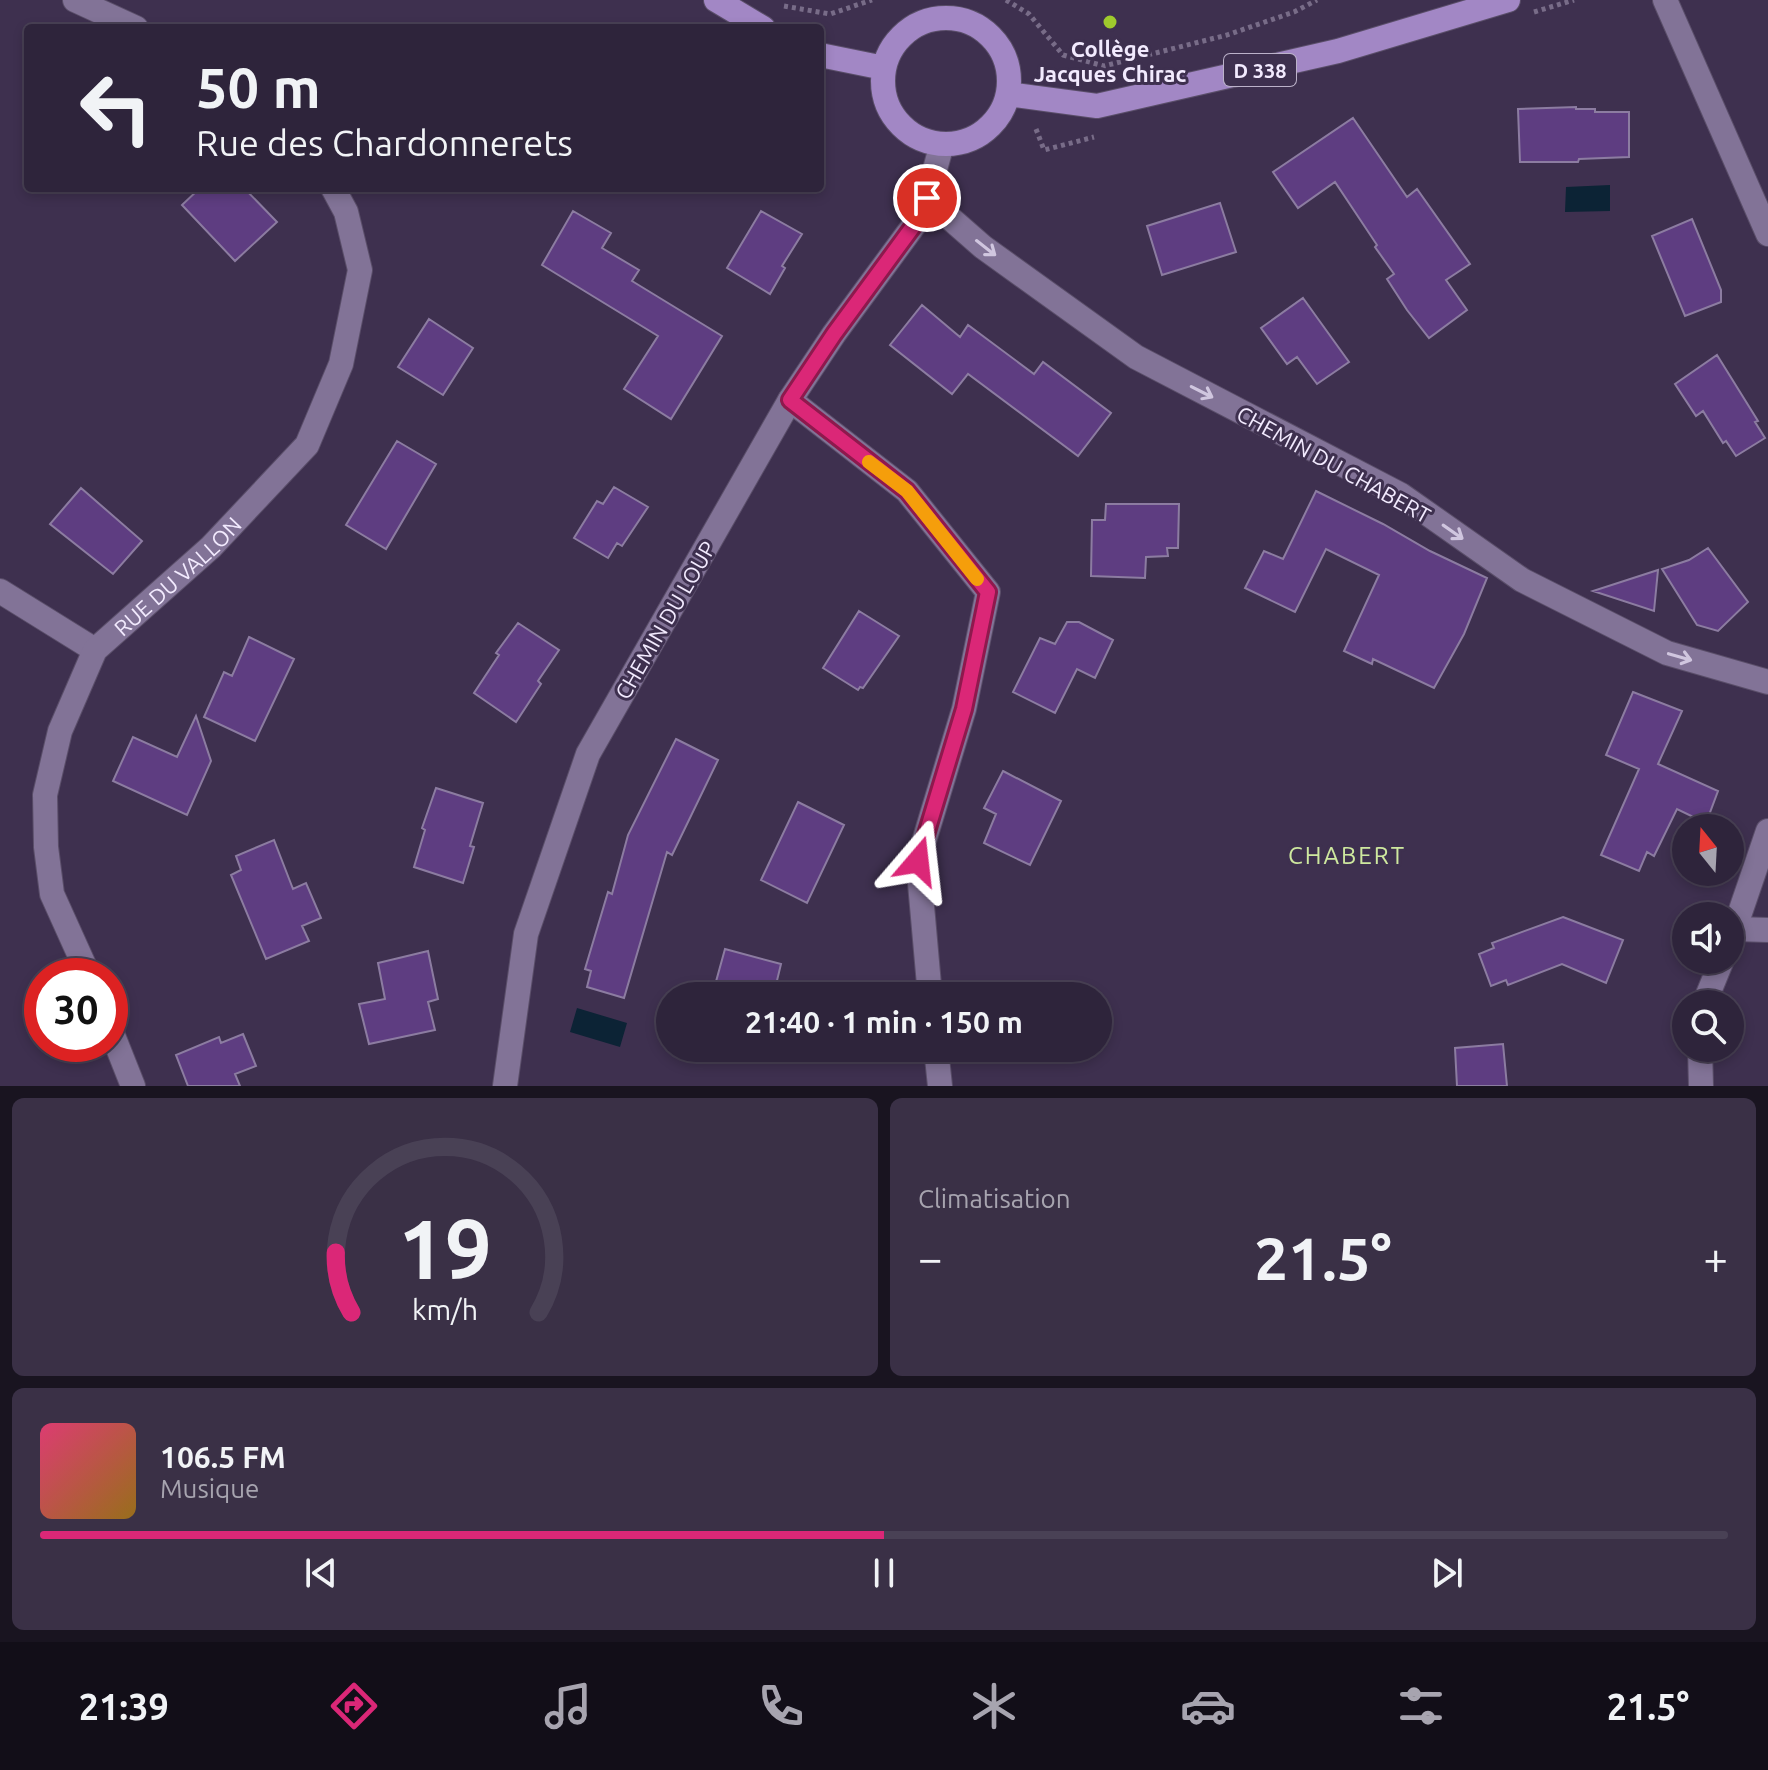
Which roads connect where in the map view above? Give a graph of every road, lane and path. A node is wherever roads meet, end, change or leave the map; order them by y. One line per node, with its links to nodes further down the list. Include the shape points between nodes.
1 (75, 0): 9 (street)
2 (716, 0): 10 (main road)
3 (872, 0): 8 (path, via 830,14)
4 (1006, 0): 5 (path, via 1029,14 1063,55 1104,66 1227,35)
5 (1317, 0)
6 (1508, 0): 13 (main road, D 338, via 1338,51 1097,106)
7 (1665, 0): 17 (street)
8 (778, 5)
9 (127, 24)
10 (756, 24)
11 (824, 56): 12 (main road)
12 (884, 68): 13 (main road, via 890,51 912,27 950,18 972,23 993,38 1005,57); 14 (main road, via 884,96 898,122 916,136)
13 (1008, 94): 14 (main road, via 997,119 981,133)
14 (942, 144): 16 (street, CHEMIN DU LOUP)
15 (335, 192): 20 (street, RUE DU VALLON, via 346,212 360,270 341,364 307,445 211,547)
16 (927, 198): 18 (street, CHEMIN DU LOUP, via 917,221); 21 (street, CHEMIN DU CHABERT, one-way to 21, via 983,247 1136,357 1401,495 1522,580 1667,653)
17 (1768, 234)
18 (790, 400): 27 (street, via 907,491 988,592 964,709 918,861); 32 (street, CHEMIN DU LOUP, via 588,754 526,934)
19 (0, 591): 20 (street)
20 (95, 650): 26 (street, RUE DU VALLON, via 60,731 45,795 52,894)
21 (1768, 682)
22 (1768, 831): 23 (street)
23 (1744, 903)
24 (1768, 930): 25 (street)
25 (1744, 934)
26 (81, 958)
27 (929, 982)
28 (123, 1062): 31 (street)
29 (937, 1062): 33 (street)
30 (1700, 1062): 34 (street)
31 (133, 1086)
32 (505, 1086)
33 (940, 1086)
34 (1701, 1086)

